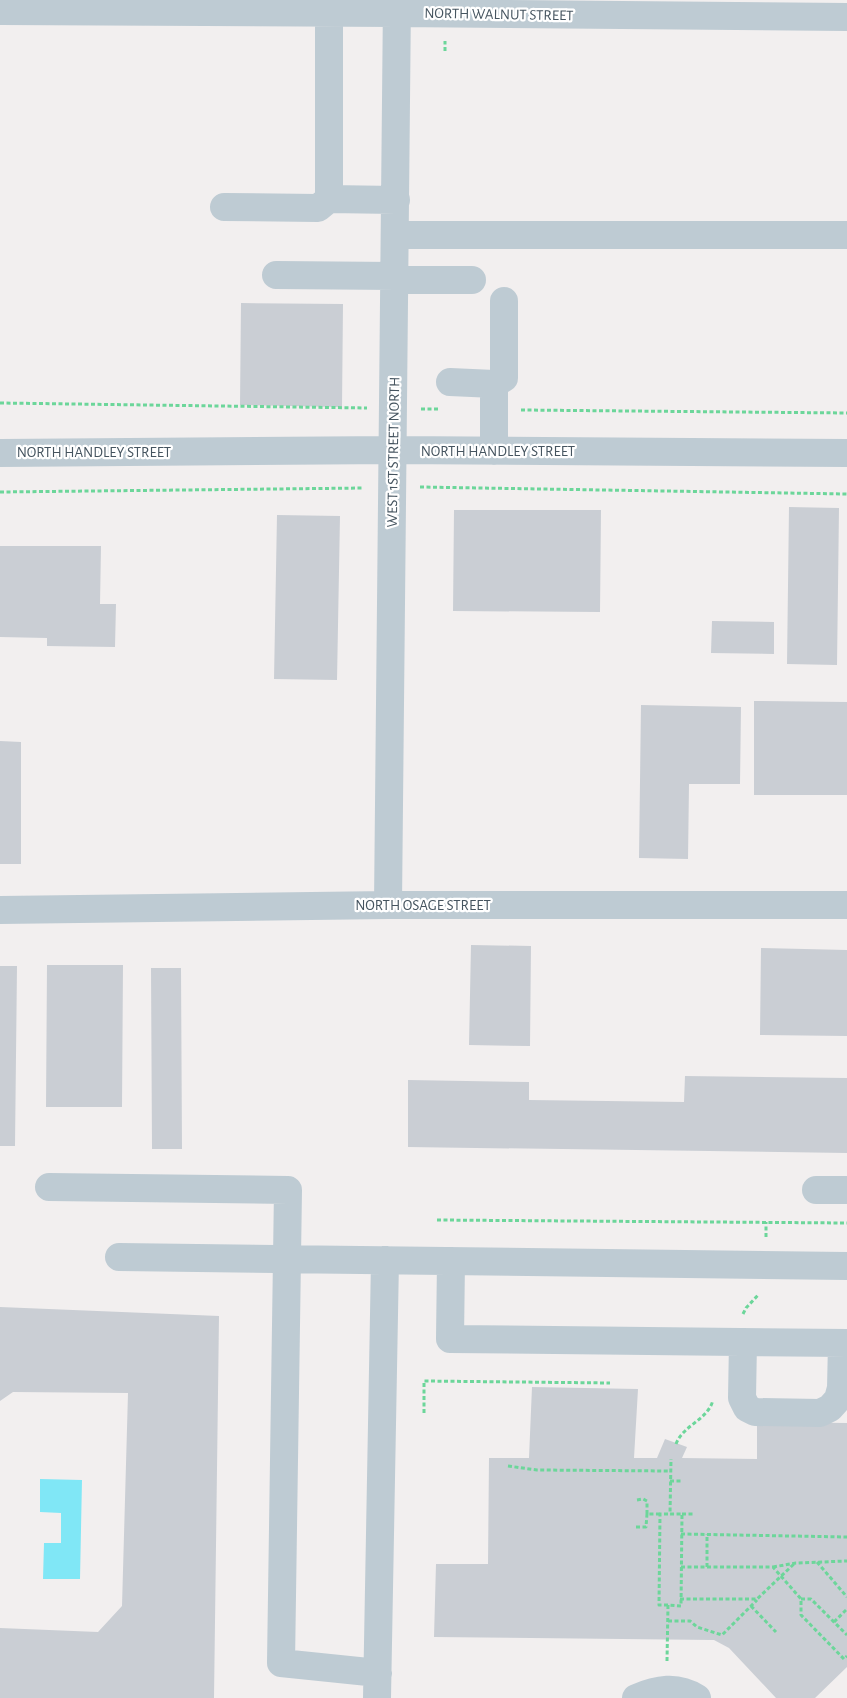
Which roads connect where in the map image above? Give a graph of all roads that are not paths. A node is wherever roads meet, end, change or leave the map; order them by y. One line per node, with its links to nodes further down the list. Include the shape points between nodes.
1 (301, 6): 3 (street, NORTH WALNUT STREET); 4 (street, NORTH WALNUT STREET)
2 (398, 6): 4 (street, NORTH WALNUT STREET); 5 (street, NORTH WALNUT STREET); 7 (street, WEST 1ST STREET NORTH)
3 (0, 11)
4 (328, 13): 6 (street)
5 (847, 18)
6 (329, 199): 7 (street); 8 (street, via 318,208)
7 (396, 200): 9 (street, WEST 1ST STREET NORTH)
8 (224, 207)
9 (395, 235): 10 (street); 12 (street, WEST 1ST STREET NORTH)
10 (847, 235)
11 (276, 275): 12 (street)
12 (395, 278): 13 (street); 17 (street, WEST 1ST STREET NORTH)
13 (472, 280)
14 (504, 301): 16 (street, via 504,378)
15 (450, 382): 16 (street)
16 (494, 397): 18 (street)
17 (394, 450): 18 (street, NORTH HANDLEY STREET); 19 (street, NORTH HANDLEY STREET); 21 (street, WEST 1ST STREET NORTH)
18 (494, 451): 20 (street, NORTH HANDLEY STREET)
19 (0, 453)
20 (847, 453)
21 (388, 905): 22 (street, NORTH OSAGE STREET); 23 (street, NORTH OSAGE STREET)
22 (847, 905)
23 (0, 910)
24 (49, 1187): 28 (street, via 288,1190)
25 (816, 1190): 26 (street)
26 (847, 1190)
27 (119, 1257): 28 (street)
28 (287, 1259): 29 (street); 34 (street, via 281,1663)
29 (385, 1260): 30 (street); 34 (street)
30 (450, 1261): 31 (street); 32 (street, via 450,1339)
31 (847, 1266)
32 (743, 1342): 33 (street); 33 (street, via 742,1398 747,1408 755,1412 820,1413 838,1399)
33 (844, 1343)
34 (377, 1685)
35 (636, 1698): 36 (street, via 666,1689 687,1692)
36 (697, 1698)

